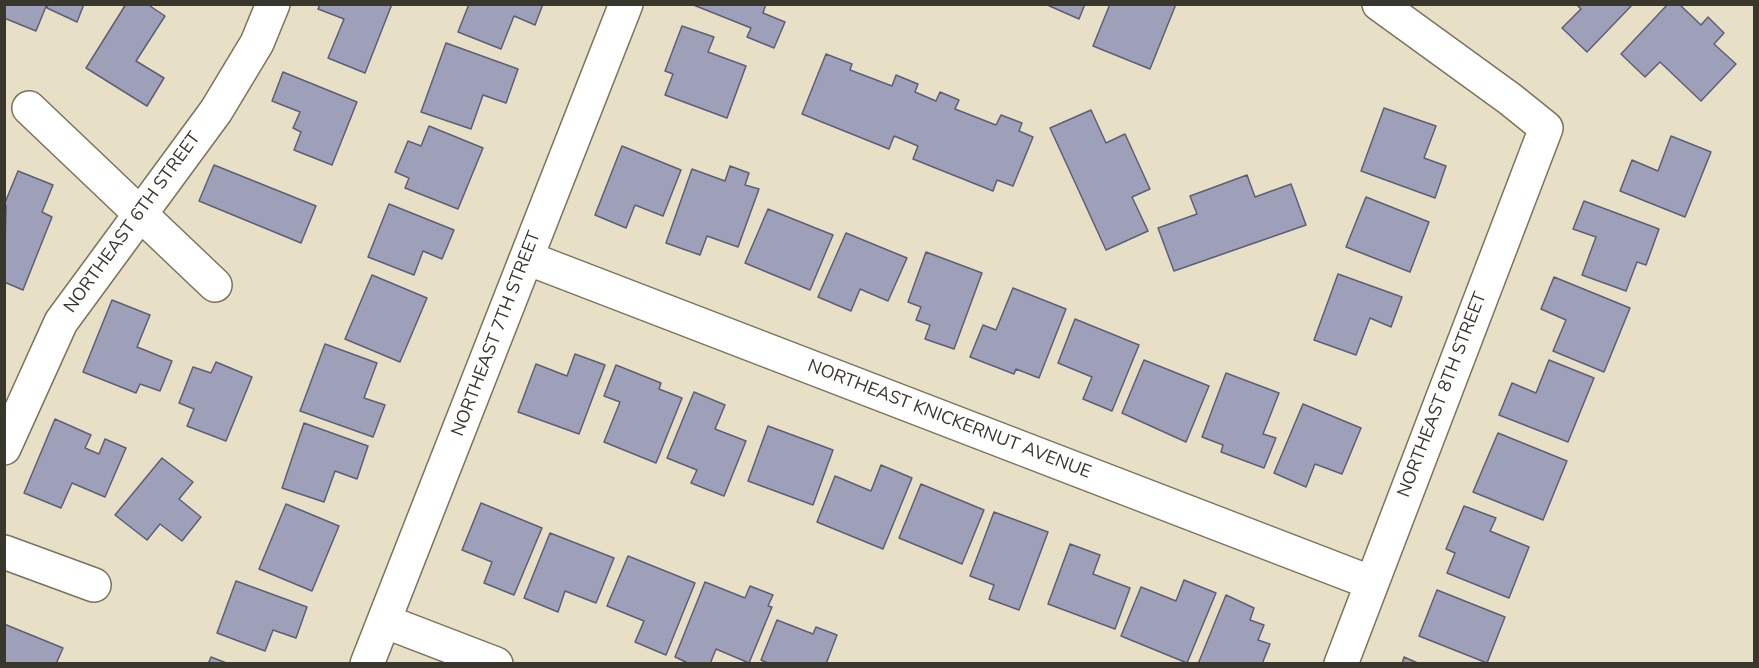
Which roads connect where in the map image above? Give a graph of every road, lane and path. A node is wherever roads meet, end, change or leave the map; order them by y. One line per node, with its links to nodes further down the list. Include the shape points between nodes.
1 (273, 4): 5 (street, NORTHEAST 6TH STREET, via 257,43 216,111)
2 (626, 4): 6 (street, NORTHEAST 7TH STREET)
3 (1379, 4): 10 (street, NORTHEAST 8TH STREET, via 1546,128)
4 (29, 108): 5 (street)
5 (140, 214): 7 (street); 8 (street, NORTHEAST 6TH STREET, via 61,322)
6 (527, 258): 10 (street, NORTHEAST KNICKERNUT AVENUE); 12 (street, NORTHEAST 7TH STREET)
7 (215, 285)
8 (4, 448)
9 (4, 552): 11 (street)
10 (1371, 583): 15 (street, NORTHEAST 8TH STREET)
11 (94, 585)
12 (384, 621): 13 (street, NORTHEAST 7TH STREET); 14 (street)
13 (367, 663)
14 (496, 663)
15 (1341, 663)

